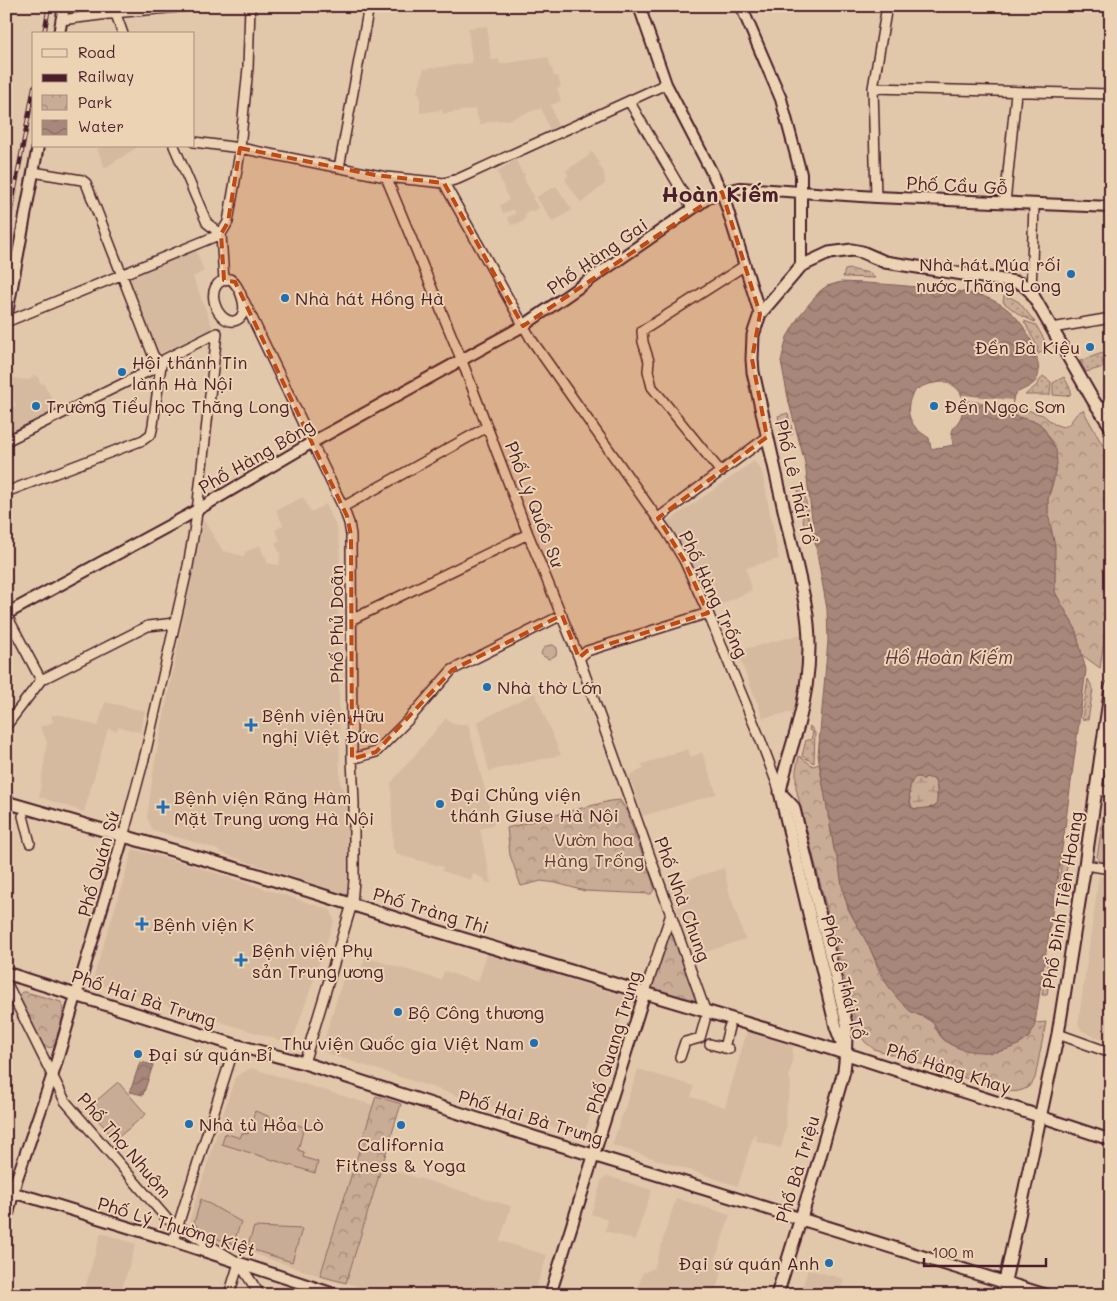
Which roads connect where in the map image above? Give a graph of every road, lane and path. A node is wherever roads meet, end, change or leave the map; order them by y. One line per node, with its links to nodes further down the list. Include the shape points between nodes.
1 (64, 6): 9 (street)
2 (190, 6): 8 (street)
3 (250, 6): 20 (street)
4 (369, 6): 21 (street)
5 (639, 6): 12 (street)
6 (742, 6): 26 (street, via 781,99 801,174)
7 (887, 6): 13 (street)
8 (115, 10): 9 (street); 11 (street)
9 (61, 20): 10 (street)
10 (59, 32)
11 (122, 32)
12 (666, 84): 16 (street); 25 (street)
13 (873, 88): 14 (street); 27 (street)
14 (1016, 93): 15 (street); 28 (street)
15 (1111, 94)
16 (629, 101): 24 (street); 31 (street)
17 (195, 142): 20 (street)
18 (38, 148): 22 (street)
19 (175, 148): 32 (street, via 208,223)
20 (240, 148): 21 (street); 32 (street, via 228,222)
21 (339, 168): 23 (street)
22 (34, 172): 35 (street, via 84,181); 41 (street)
23 (386, 177): 24 (street); 44 (street, Phố Lý Quốc Sư)
24 (444, 183): 42 (street, Phố Hàng Trống)
25 (722, 192): 26 (street, Phố Hàng Gai, via 740,188); 31 (street, Phố Hàng Gai); 33 (street)
26 (802, 193): 27 (street, Phố Cầu Gỗ); 34 (street)
27 (876, 197): 28 (street, Phố Cầu Gỗ)
28 (1006, 203): 29 (street, Phố Cầu Gỗ)
29 (1034, 205): 30 (street, Phố Cầu Gỗ); 37 (street)
30 (1111, 207)
31 (692, 208): 42 (street, Phố Hàng Gai)
32 (221, 234): 35 (street); 36 (street)
33 (744, 266): 39 (street); 53 (street, via 642,331 652,387)
34 (802, 266): 37 (main road, via 829,253 852,250 884,262 1015,282); 39 (main road, Phố Lê Thái Tổ)
35 (121, 274): 41 (street); 45 (street, via 153,355)
36 (224, 280): 38 (street, via 235,282); 38 (street, via 214,290 221,317 228,321 241,317)
37 (1031, 292): 43 (main road)
38 (244, 301): 52 (street, Phố Phủ Doãn)
39 (760, 314): 50 (main road, Phố Lê Thái Tổ, via 753,336 752,359)
40 (1111, 318): 43 (street)
41 (6, 320)
42 (523, 326): 44 (street, Phố Hàng Bông); 57 (street, Phố Hàng Trống)
43 (1052, 328): 47 (main road)
44 (462, 361): 48 (street, Phố Lý Quốc Sư); 52 (street, Phố Hàng Bông)
45 (161, 365): 51 (street); 54 (street, via 151,434 143,440); 56 (street, Phố Quán Sứ, via 165,359 217,333)
46 (1111, 405): 47 (street)
47 (1099, 408): 49 (main road)
48 (487, 427): 55 (street); 58 (street, Phố Lý Quốc Sư)
49 (1111, 427)
50 (767, 438): 53 (street); 70 (main road, Phố Lê Thái Tổ, via 805,603 810,645 810,669)
51 (6, 441)
52 (312, 443): 55 (street, Phố Phủ Doãn); 56 (street, Phố Hàng Bông)
53 (721, 472): 57 (street)
54 (6, 492)
55 (343, 507): 62 (street, Phố Phủ Doãn, via 351,535)
56 (197, 510): 60 (street, Phố Hàng Bông); 63 (street, Phố Quán Sứ)
57 (658, 518): 59 (street, Phố Hàng Trống, via 684,560)
58 (528, 534): 61 (street, Phố Lý Quốc Sư); 62 (street)
59 (708, 613): 64 (street, via 587,652); 70 (street, Phố Hàng Trống)
60 (6, 614): 65 (street)
61 (562, 615): 64 (street, Phố Lý Quốc Sư); 68 (street, via 452,670 376,752)
62 (352, 619): 68 (street, Phố Phủ Doãn)
63 (175, 623): 65 (street, via 148,626); 74 (street, Phố Quán Sứ, via 146,755)
64 (579, 658): 79 (street, Phố Nhà Chung)
65 (41, 680): 67 (street)
66 (1111, 687): 69 (main road, Phố Đinh Tiên Hoàng)
67 (6, 726)
68 (352, 759): 78 (street, Phố Phủ Doãn)
69 (1096, 790): 71 (street); 76 (main road, Phố Đinh Tiên Hoàng)
70 (780, 792): 89 (main road, Phố Lê Thái Tổ, via 836,1027)
71 (1111, 792)
72 (6, 802): 74 (main road, Phố Tràng Thi)
73 (23, 816): 75 (street)
74 (123, 836): 78 (main road, Phố Tràng Thi); 83 (street, Phố Quán Sứ)
75 (30, 843)
76 (1085, 865): 77 (street); 86 (main road, Phố Đinh Tiên Hoàng)
77 (1111, 869)
78 (352, 904): 82 (main road, Phố Tràng Thi); 92 (street, Phố Phủ Doãn)
79 (670, 914): 82 (street, Phố Quang Trung); 84 (street, Phố Nhà Chung)
80 (6, 973): 83 (main road, Phố Hai Bà Trưng)
81 (6, 982): 93 (street, Phố Thợ Nhuộm)
82 (645, 992): 84 (main road, Phố Tràng Thi); 96 (street, Phố Quang Trung)
83 (76, 994): 88 (main road, Phố Hai Bà Trưng); 93 (street, Phố Quán Sứ)
84 (705, 1015): 89 (main road, Phố Tràng Thi); 91 (street, via 700,1038 685,1042)
85 (730, 1027): 87 (street, via 726,1049)
86 (1058, 1034): 90 (street); 94 (main road, Phố Đinh Tiên Hoàng)
87 (710, 1044)
88 (235, 1045): 92 (main road, Phố Hai Bà Trưng); 100 (street)
89 (846, 1053): 94 (main road, Phố Hàng Khay); 98 (main road, Phố Bà Triệu, via 844,1071)
90 (1111, 1053)
91 (680, 1057)
92 (304, 1063): 96 (main road, Phố Hai Bà Trưng)
93 (52, 1077): 97 (street, Phố Quán Sứ); 100 (street, Phố Thợ Nhuộm, via 65,1101 168,1220)
94 (1042, 1117): 95 (street); 103 (main road, Phố Đinh Tiên Hoàng)
95 (1111, 1140)
96 (594, 1156): 98 (main road, Phố Hai Bà Trưng); 107 (street, Phố Quang Trung)
97 (10, 1192): 99 (street, Phố Quán Sứ); 101 (street, Phố Lý Thường Kiệt)
98 (800, 1219): 103 (main road, Phố Hai Bà Trưng); 108 (main road, Phố Bà Triệu)
99 (6, 1222)
100 (178, 1226): 101 (street); 102 (street, Phố Thợ Nhuộm)
101 (173, 1241): 102 (street, Phố Lý Thường Kiệt)
102 (239, 1263): 104 (street); 105 (street, Phố Thợ Nhuộm); 106 (street, Phố Lý Thường Kiệt)
103 (1005, 1282): 109 (main road, Phố Đinh Tiên Hoàng); 110 (main road, Phố Hai Bà Trưng)
104 (229, 1295)
105 (260, 1295)
106 (337, 1295)
107 (550, 1295)
108 (777, 1295)
109 (1002, 1295)
110 (1045, 1295)

